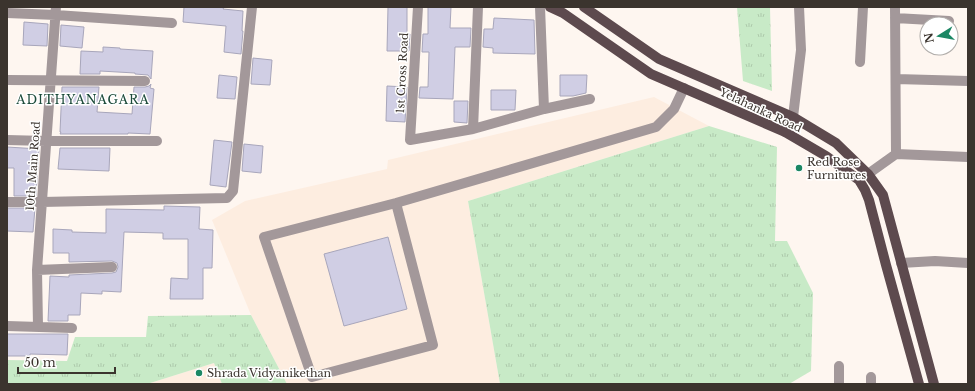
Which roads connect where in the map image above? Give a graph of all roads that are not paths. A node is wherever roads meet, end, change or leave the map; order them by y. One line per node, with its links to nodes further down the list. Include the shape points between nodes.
1 (252, 7): 34 (street, via 233,191 226,198)
2 (418, 7): 25 (street, 1st Cross Road, via 410,140)
3 (478, 7): 25 (street)
4 (540, 7): 23 (street)
5 (550, 7): 21 (main road, Yelahanka Road, via 563,13 651,74)
6 (584, 7): 24 (main road, Yelahanka Road, via 659,59)
7 (799, 7): 24 (street, via 801,50)
8 (863, 7): 15 (street)
9 (895, 7): 12 (street)
10 (56, 11): 11 (street); 14 (street); 18 (street, 10th Main Road)
11 (7, 13)
12 (895, 18): 13 (street); 16 (street)
13 (919, 19)
14 (172, 23)
15 (860, 62)
16 (896, 79): 19 (street); 30 (street)
17 (7, 80): 18 (street)
18 (51, 80): 20 (street); 28 (street, 10th Main Road)
19 (968, 81)
20 (145, 82)
21 (684, 88): 26 (main road, Yelahanka Road); 35 (street, via 674,109 656,127)
22 (590, 99): 23 (street)
23 (544, 109): 25 (street)
24 (793, 117): 26 (street); 32 (main road, Yelahanka Road, via 836,143)
25 (474, 129)
26 (785, 132): 45 (main road, Yelahanka Road, via 826,156 859,180 865,190)
27 (7, 140): 28 (street)
28 (46, 141): 29 (street); 34 (street, 10th Main Road)
29 (157, 141)
30 (896, 154): 31 (street); 32 (street)
31 (968, 157)
32 (868, 174): 36 (main road, Yelahanka Road, via 883,195)
33 (7, 202): 34 (street)
34 (42, 202): 39 (street, 10th Main Road)
35 (396, 203): 35 (street, via 433,345 312,377 264,237)
36 (901, 263): 37 (street); 46 (main road, Yelahanka Road)
37 (968, 263)
38 (112, 267): 39 (street)
39 (37, 270): 41 (street, 10th Main Road)
40 (7, 326): 41 (street)
41 (38, 326): 42 (street)
42 (72, 328)
43 (839, 366): 44 (street)
44 (839, 384)
45 (919, 384)
46 (934, 384)

